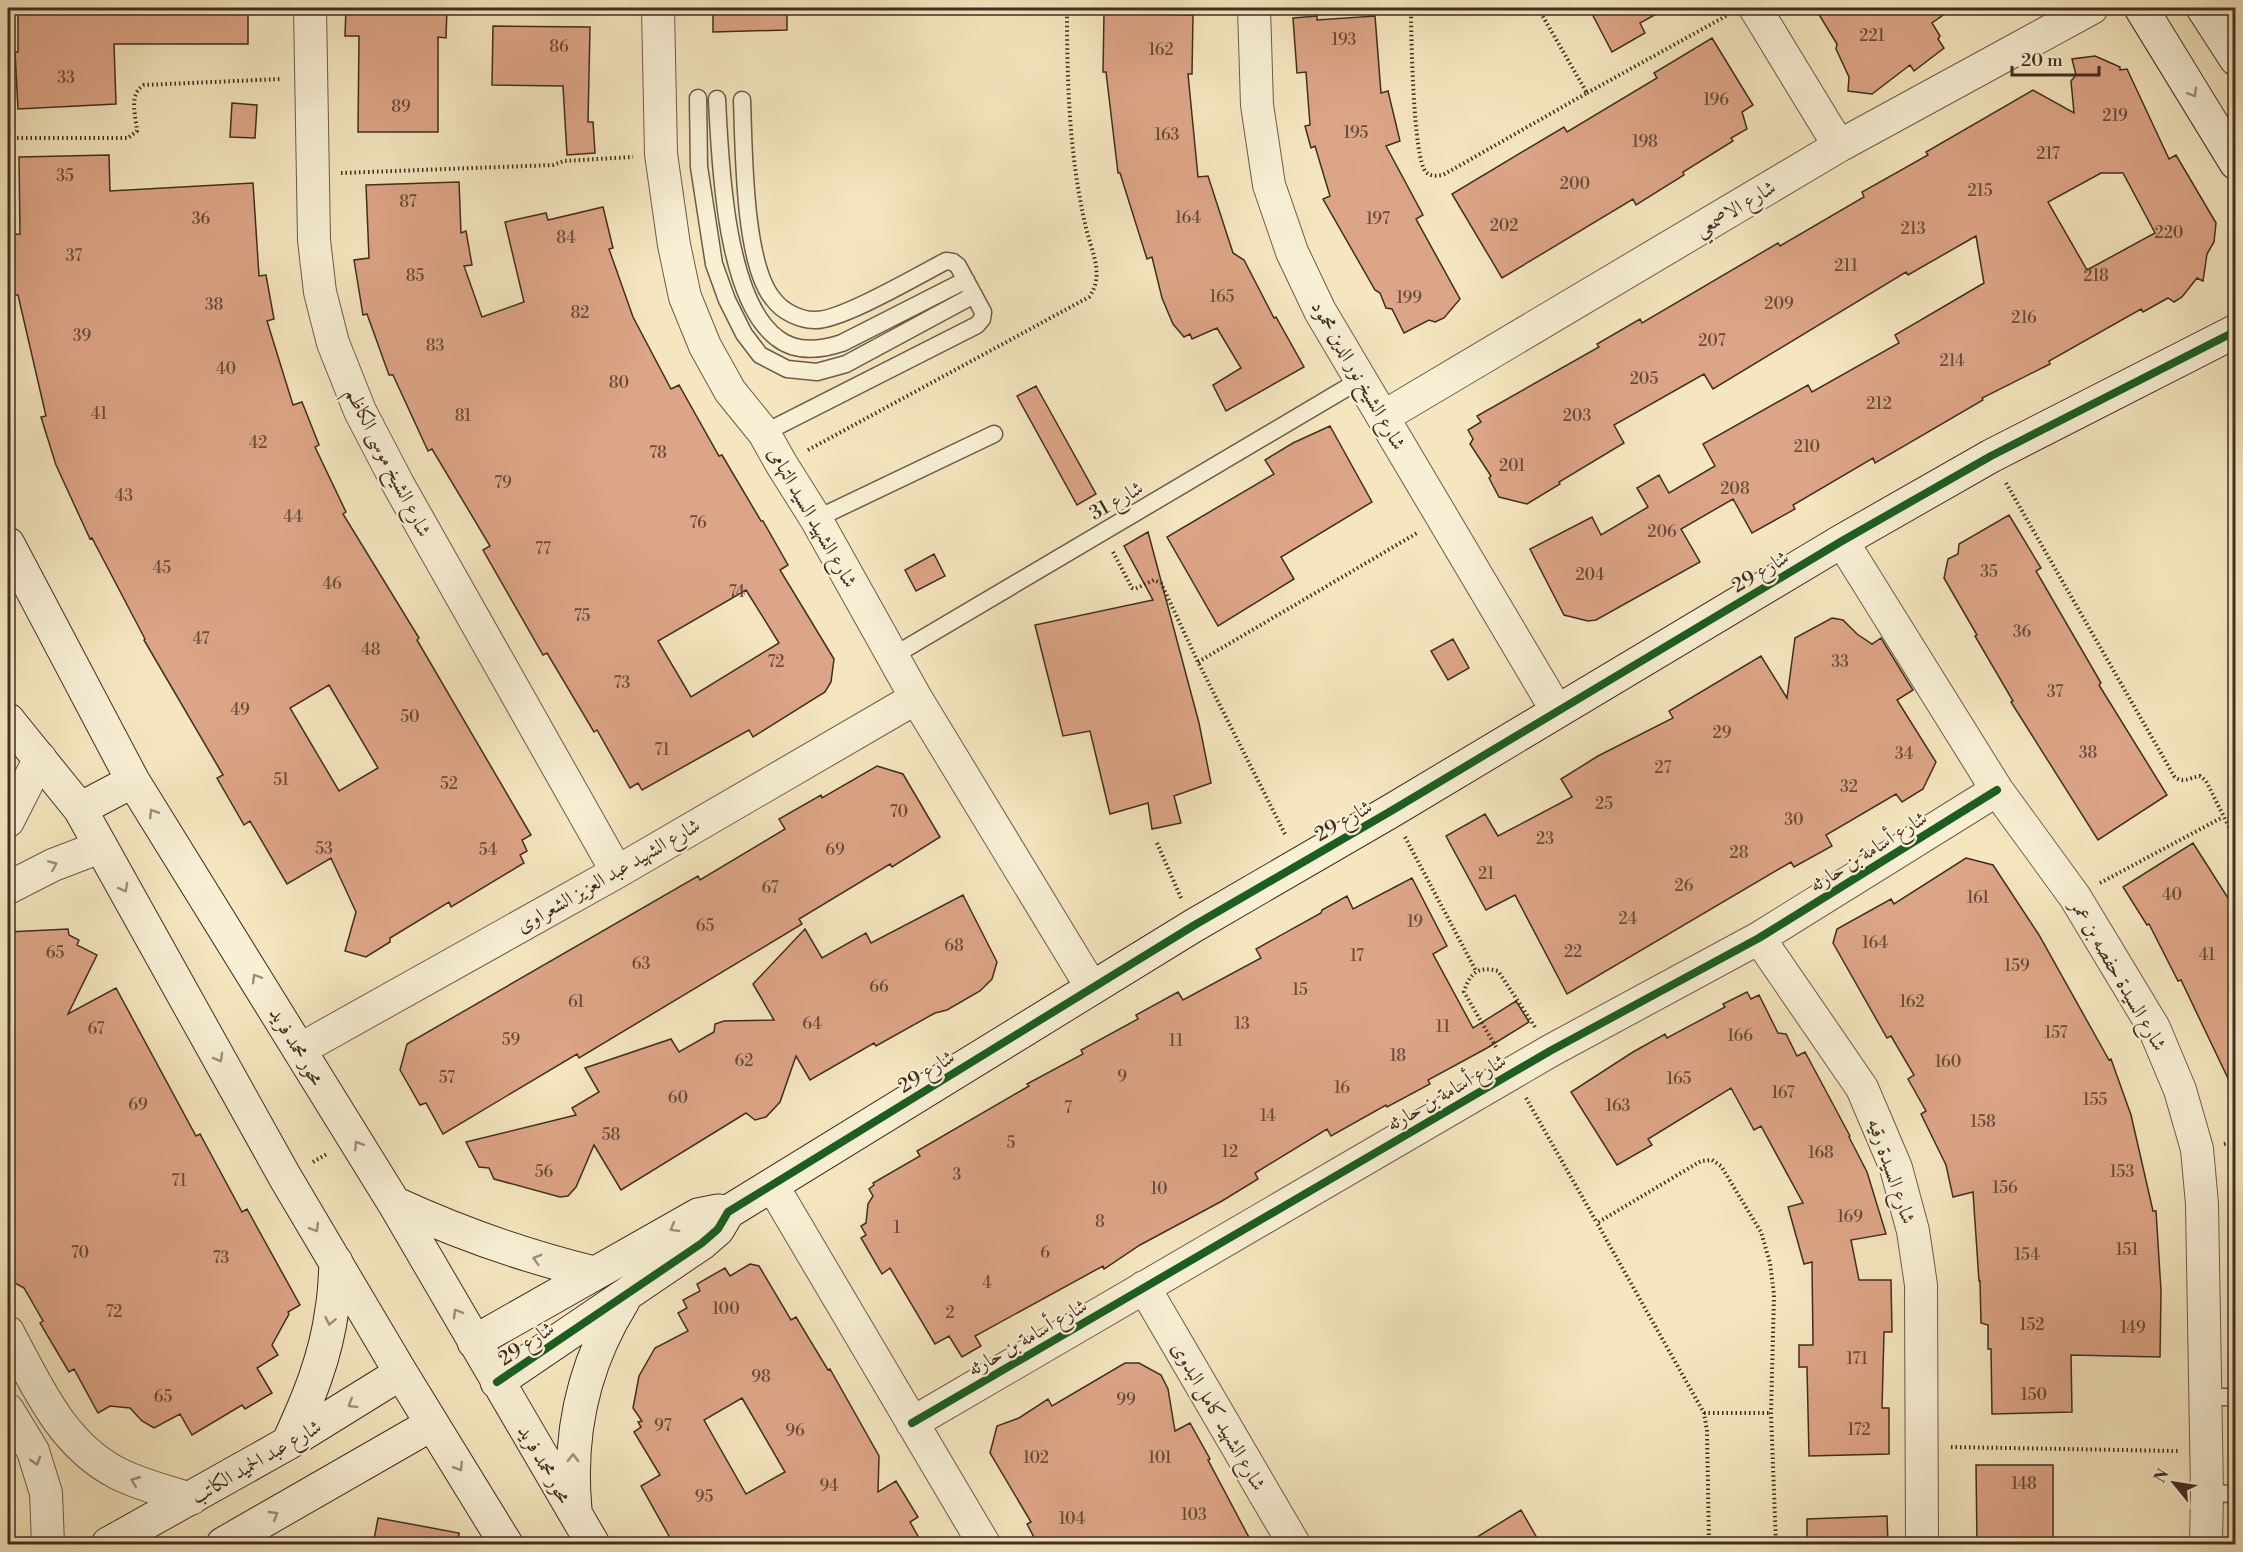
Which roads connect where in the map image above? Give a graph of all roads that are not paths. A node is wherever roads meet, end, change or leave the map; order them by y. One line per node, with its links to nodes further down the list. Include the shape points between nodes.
1 (310, 8): 33 (street, شارع الشيخ موسى الكاظم, via 314,240 320,292 333,343 360,411 398,484)
2 (658, 8): 18 (street, شارع الشهيد السيد التهامى, via 661,154 685,297 725,382)
3 (1254, 8): 16 (street, شارع الشيخ نور الدين محمود, via 1257,105 1269,185 1292,252)
4 (2092, 8): 12 (street, شارع الاصمعي)
5 (2141, 8): 13 (street, one-way to 13)
6 (2203, 8): 8 (street)
7 (1743, 10): 12 (street)
8 (2235, 59)
9 (698, 98): 14 (lane, via 699,167 714,264 744,334 760,355 787,369 817,372 846,364)
10 (717, 99): 14 (lane, via 720,161 734,258 762,325 778,340 799,348 821,350)
11 (742, 100): 14 (lane, via 753,252 762,281 774,301 791,314 813,320 836,317 946,261 958,266)
12 (1839, 146): 17 (street, شارع الاصمعي)
13 (2235, 163)
14 (970, 288): 18 (lane, via 983,312 977,325)
15 (2235, 332): 21 (street, شارع 29, via 1991,456)
16 (1360, 380): 17 (street, شارع الشيخ نور الدين محمود); 23 (lane, شارع 31)
17 (1383, 417): 25 (street, شارع الشيخ نور الدين محمود)
18 (764, 433): 20 (street, شارع الشهيد السيد التهامى)
19 (994, 434): 20 (lane)
20 (816, 519): 23 (street, شارع الشهيد السيد التهامى)
21 (1842, 541): 25 (street, شارع 29); 29 (street, شارع السيدة حفصه بن عمر)
22 (8, 544): 28 (street, محور محمد فريد)
23 (893, 656): 24 (street, شارع الشهيد السيد التهامى)
24 (916, 698): 33 (street, شارع الشهيد عبد العزيز الشعراوى); 36 (street, شارع الشهيد السيد التهامى)
25 (1557, 711): 36 (street, شارع 29)
26 (8, 720): 27 (street)
27 (40, 758): 30 (street); 31 (street)
28 (134, 781): 30 (street); 37 (street, محور محمد فريد, one-way to 28)
29 (1997, 790): 35 (street, شارع أسامة بن حارثه); 49 (street, شارع السيدة حفصه بن عمر, via 2075,897 2154,1028 2180,1090 2197,1149)
30 (80, 809): 32 (street)
31 (8, 820)
32 (100, 847): 34 (street, one-way to 32); 41 (street, one-way to 41)
33 (617, 872): 37 (street, شارع الشهيد عبد العزيز الشعراوى)
34 (8, 888)
35 (1759, 938): 43 (street, شارع أسامة بن حارثه, via 1511,1073); 64 (street, شارع السيدة رقيه, via 1862,1088 1896,1168 1913,1231 1921,1285)
36 (1092, 988): 38 (street, شارع 29)
37 (299, 1050): 39 (street, محور محمد فريد, one-way to 37)
38 (772, 1185): 40 (street, شارع 29); 51 (street)
39 (393, 1203): 42 (street, one-way to 39, via 512,1251); 46 (street, محور محمد فريد, one-way to 39)
40 (728, 1212): 42 (street, شارع 29, one-way to 42, via 698,1215); 44 (street, شارع 29, via 710,1236)
41 (336, 1262): 47 (street); 53 (street, one-way to 53, via 323,1355)
42 (594, 1273): 46 (street, شارع 29)
43 (1144, 1287): 51 (street, شارع أسامة بن حارثه); 63 (street, شارع الشهيد كامل البدوى)
44 (628, 1293): 48 (street, شارع 29); 56 (street, one-way to 44, via 573,1450 584,1384 595,1352)
45 (8, 1332): 55 (street, one-way to 45, via 115,1472 79,1445 56,1419)
46 (474, 1342): 48 (street, محور محمد فريد)
47 (401, 1373): 52 (street); 53 (street, شارع عبد الحميد الكاتب, one-way to 53)
48 (497, 1382): 56 (street, محور محمد فريد)
49 (2220, 1397): 54 (street, شارع السيدة حفصه بن عمر, via 2206,1452)
50 (8, 1410): 57 (street, one-way to 57, via 33,1451 46,1493)
51 (912, 1423): 62 (street)
52 (432, 1424): 59 (street, one-way to 52); 60 (street, one-way to 60)
53 (288, 1443): 55 (street, شارع عبد الحميد الكاتب)
54 (2221, 1494): 65 (street, شارع السيدة حفصه بن عمر)
55 (191, 1499): 58 (street, شارع عبد الحميد الكاتب)
56 (576, 1517): 61 (street, محور محمد فريد)
57 (48, 1545)
58 (108, 1545)
59 (223, 1545)
60 (507, 1545)
61 (593, 1545)
62 (984, 1545)
63 (1294, 1545)
64 (1922, 1545)
65 (2206, 1545)

